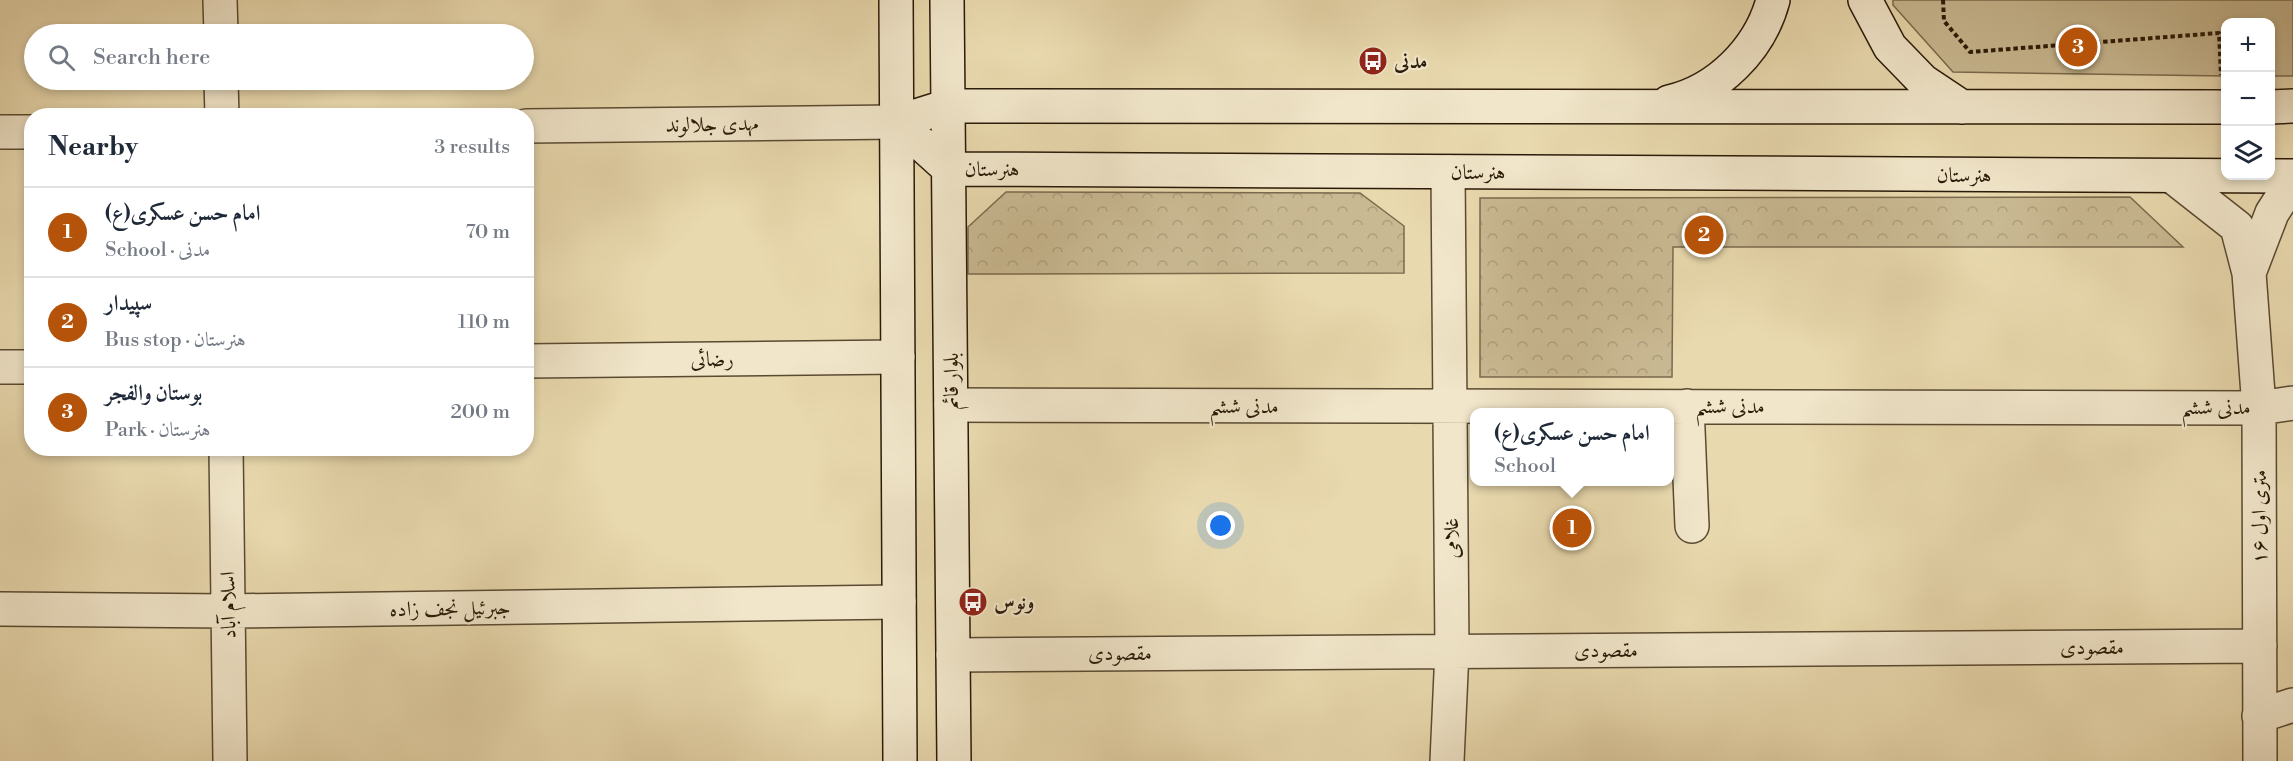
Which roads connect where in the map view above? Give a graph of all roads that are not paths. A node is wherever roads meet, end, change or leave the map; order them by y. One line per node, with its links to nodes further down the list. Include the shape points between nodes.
1 (220, 0): 6 (street)
2 (896, 0): 15 (street)
3 (947, 0): 9 (street, بلوار قائم)
4 (1773, 0): 12 (street, via 1767,22 1733,68 1690,97)
5 (1865, 0): 13 (street, via 1890,47 1923,81)
6 (221, 24)
7 (221, 90): 14 (street)
8 (2221, 95): 13 (street)
9 (948, 106): 12 (street); 15 (street); 19 (street, بلوار قائم)
10 (2275, 106): 11 (street)
11 (2293, 106)
12 (1645, 107): 13 (street)
13 (1962, 107)
14 (222, 108)
15 (897, 122): 16 (street, مهدی جلالوند); 19 (street, هنرستان); 24 (street)
16 (534, 126)
17 (0, 132): 18 (street)
18 (24, 132)
19 (949, 169): 20 (street, هنرستان); 29 (street, بلوار قائم)
20 (1448, 172): 21 (street, هنرستان); 30 (street, غلامی)
21 (2172, 176): 22 (street, هنرستان); 23 (street, ۱۶ متری اول, via 2237,227)
22 (2293, 178): 23 (street, ۱۶ متری اول, via 2272,213)
23 (2249, 273): 32 (street, ۱۶ متری اول)
24 (898, 357): 25 (street, رضائی); 35 (street)
25 (534, 361)
26 (24, 367): 27 (street)
27 (0, 368)
28 (2293, 403): 32 (street, مدنی ششم)
29 (951, 405): 30 (street, مدنی ششم); 40 (street, بلوار قائم)
30 (1450, 406): 31 (street, مدنی ششم); 39 (street, غلامی)
31 (1687, 406): 32 (street, مدنی ششم); 34 (street)
32 (2259, 408): 38 (street, ۱۶ متری اول)
33 (226, 456): 37 (street, اسلام آباد)
34 (1692, 526)
35 (899, 602): 37 (street, جبرئیل نجف زاده); 44 (street)
36 (0, 609): 37 (street, جبرئیل نجف زاده)
37 (228, 611): 43 (street, اسلام آباد)
38 (2259, 646): 39 (street, مقصودی); 42 (street, ۱۶ متری اول)
39 (1452, 651): 40 (street, مقصودی); 46 (street, غلامی)
40 (953, 655): 45 (street, بلوار قائم)
41 (2293, 705): 42 (street)
42 (2259, 716): 47 (street, ۱۶ متری اول)
43 (230, 761)
44 (900, 761)
45 (954, 761)
46 (1446, 761)
47 (2259, 761)

